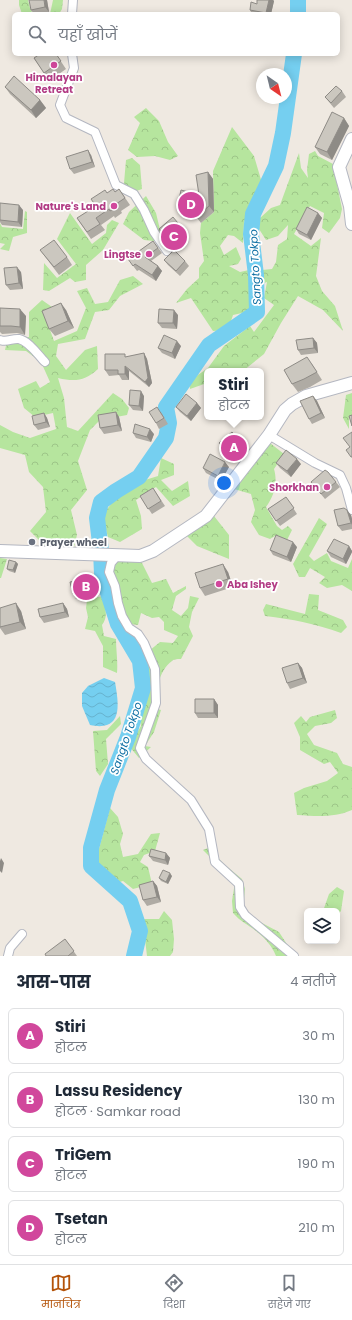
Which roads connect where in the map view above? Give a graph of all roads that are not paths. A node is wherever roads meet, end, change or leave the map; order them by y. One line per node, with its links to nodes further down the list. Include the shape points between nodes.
1 (72, 0): 2 (street)
2 (72, 12)
3 (72, 56): 6 (street, via 74,68 60,106 66,118 95,132 116,186 134,194)
4 (352, 139): 5 (street, via 339,167 350,206)
5 (352, 224)
6 (167, 251)
7 (0, 340): 8 (street, via 4,342 18,339 27,343)
8 (46, 362)
9 (352, 383): 10 (street, via 306,396 292,404 285,410)
10 (269, 435): 11 (street, via 340,475); 13 (street, via 206,516 152,551 140,556)
11 (352, 510)
12 (0, 551): 13 (street)
13 (113, 556): 16 (street, via 109,572 122,616 129,628 138,634 144,643 155,669 156,703 140,748 146,759 192,800 209,829 215,862 239,884 240,907 245,915)
14 (22, 934): 15 (street, via 10,948)
15 (8, 956)
16 (294, 956)

